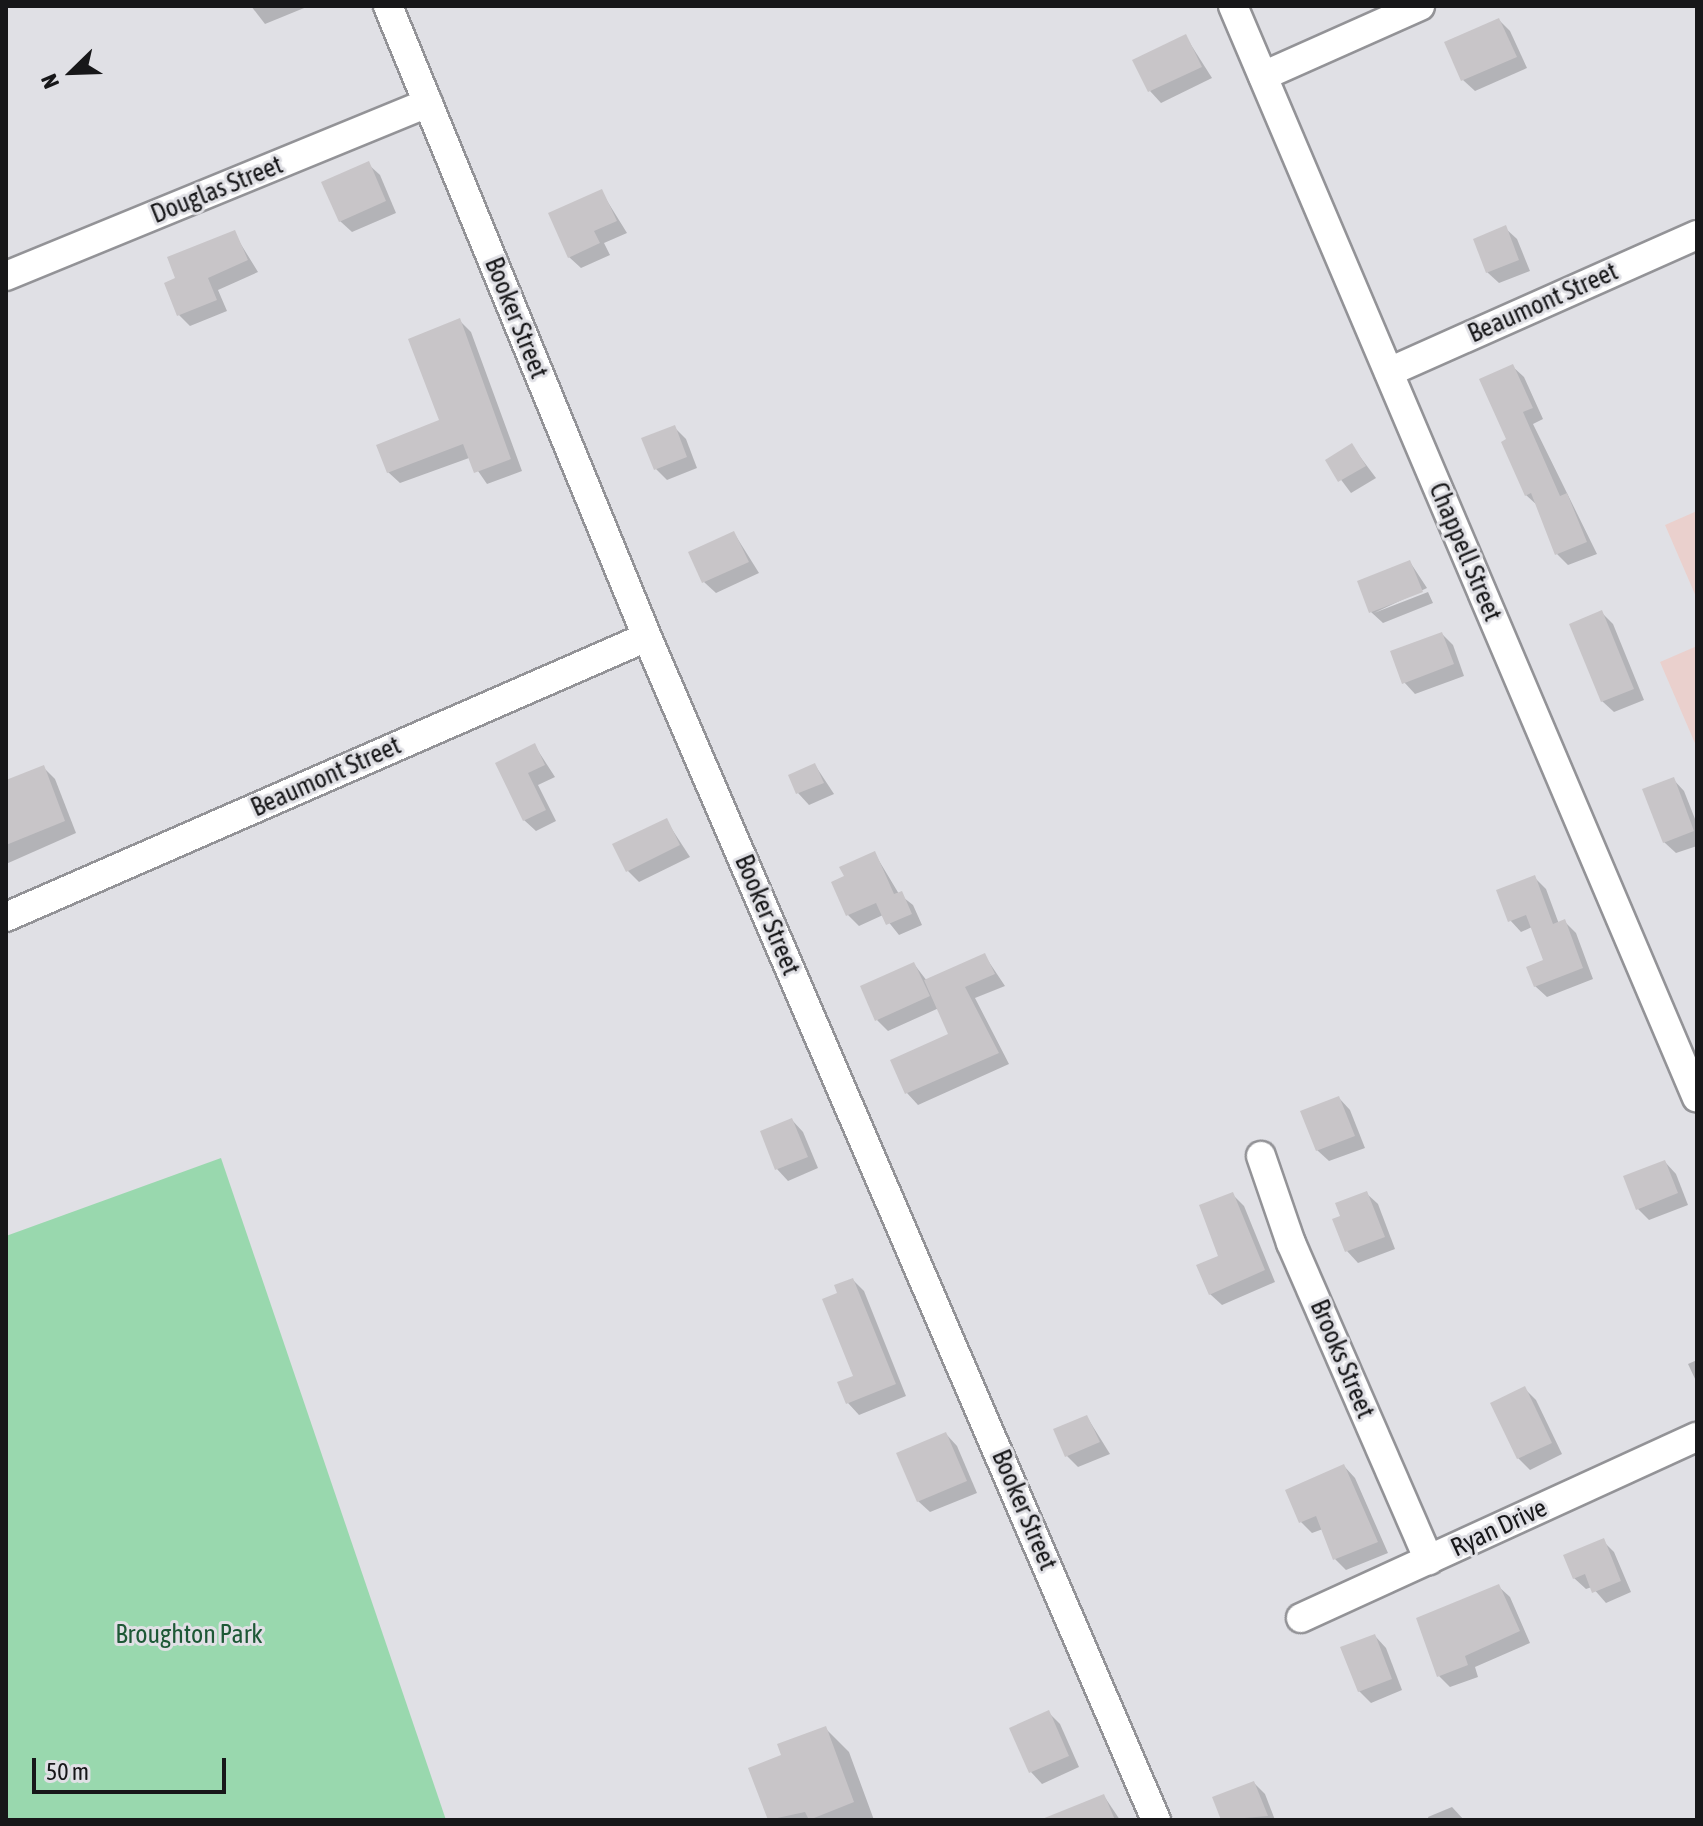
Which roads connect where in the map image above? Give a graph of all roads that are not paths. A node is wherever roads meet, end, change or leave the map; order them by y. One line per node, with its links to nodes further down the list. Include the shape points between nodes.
1 (388, 6): 5 (street, Booker Street)
2 (1233, 6): 4 (street, Chappell Street)
3 (1420, 6): 4 (street)
4 (1263, 76): 8 (street, Chappell Street)
5 (428, 103): 7 (street, Douglas Street); 9 (street, Booker Street)
6 (1697, 235): 8 (street, Beaumont Street)
7 (6, 276)
8 (1389, 372): 11 (street, Chappell Street)
9 (647, 637): 10 (street, Beaumont Street); 16 (street, Booker Street)
10 (6, 917)
11 (1697, 1098)
12 (1261, 1156): 14 (street, Brooks Street, via 1291,1243)
13 (1697, 1437): 14 (street, Ryan Drive)
14 (1429, 1560): 15 (street, Ryan Drive)
15 (1301, 1618)
16 (1156, 1820)

